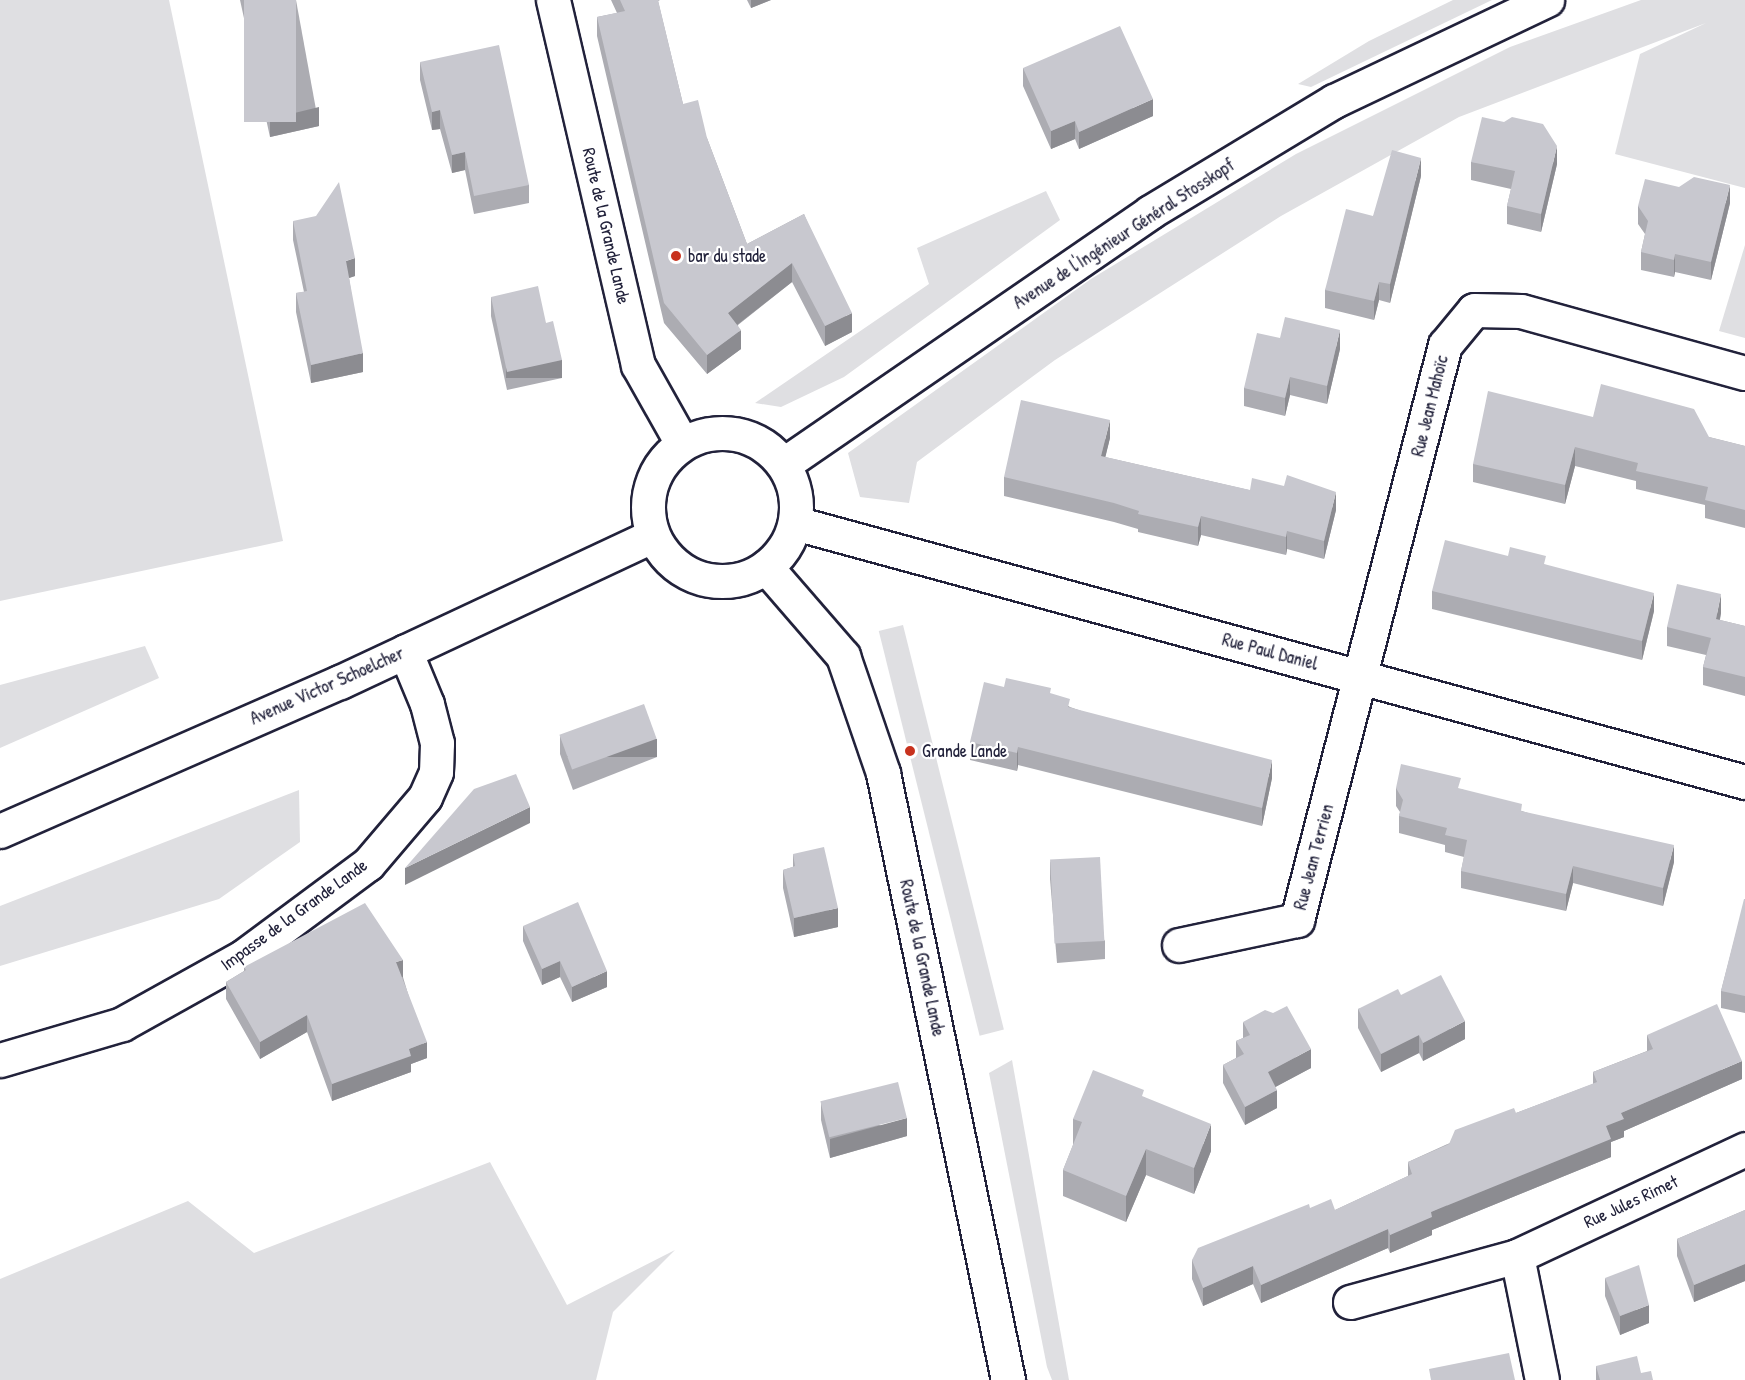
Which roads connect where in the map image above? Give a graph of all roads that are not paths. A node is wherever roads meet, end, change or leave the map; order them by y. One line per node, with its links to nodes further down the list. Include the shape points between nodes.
1 (553, 0): 4 (street, Route de la Grande Lande, via 638,365)
2 (1546, 0): 5 (street, Avenue de l'Ingénieur Général Stosskopf, via 1334,101 1150,212)
3 (1745, 373): 10 (street, Rue Jean Mahoïc, via 1521,311 1474,310 1445,345)
4 (682, 443): 5 (street, via 708,432 737,433 764,444); 7 (street, via 657,468 646,501)
5 (784, 464): 6 (street, via 796,492)
6 (795, 523): 8 (street, via 784,548); 10 (street, Rue Paul Daniel)
7 (652, 536): 8 (street, via 672,563 701,579 735,581); 9 (street, Avenue Victor Schoelcher)
8 (766, 567): 18 (street, Route de la Grande Lande, via 843,656 883,773)
9 (405, 651): 12 (street, Avenue Victor Schoelcher); 14 (street, Impasse de la Grande Lande, via 427,704 437,743 436,772 425,797 368,864 244,956 122,1024)
10 (1362, 677): 11 (street, Rue Paul Daniel); 13 (street, Rue Jean Terrien, via 1297,920)
11 (1745, 782)
12 (0, 831)
13 (1179, 945)
14 (0, 1060)
15 (1745, 1149): 16 (street, Rue Jules Rimet)
16 (1517, 1256): 17 (street, Rue Jules Rimet); 19 (street)
17 (1350, 1302)
18 (1008, 1380)
19 (1542, 1380)

